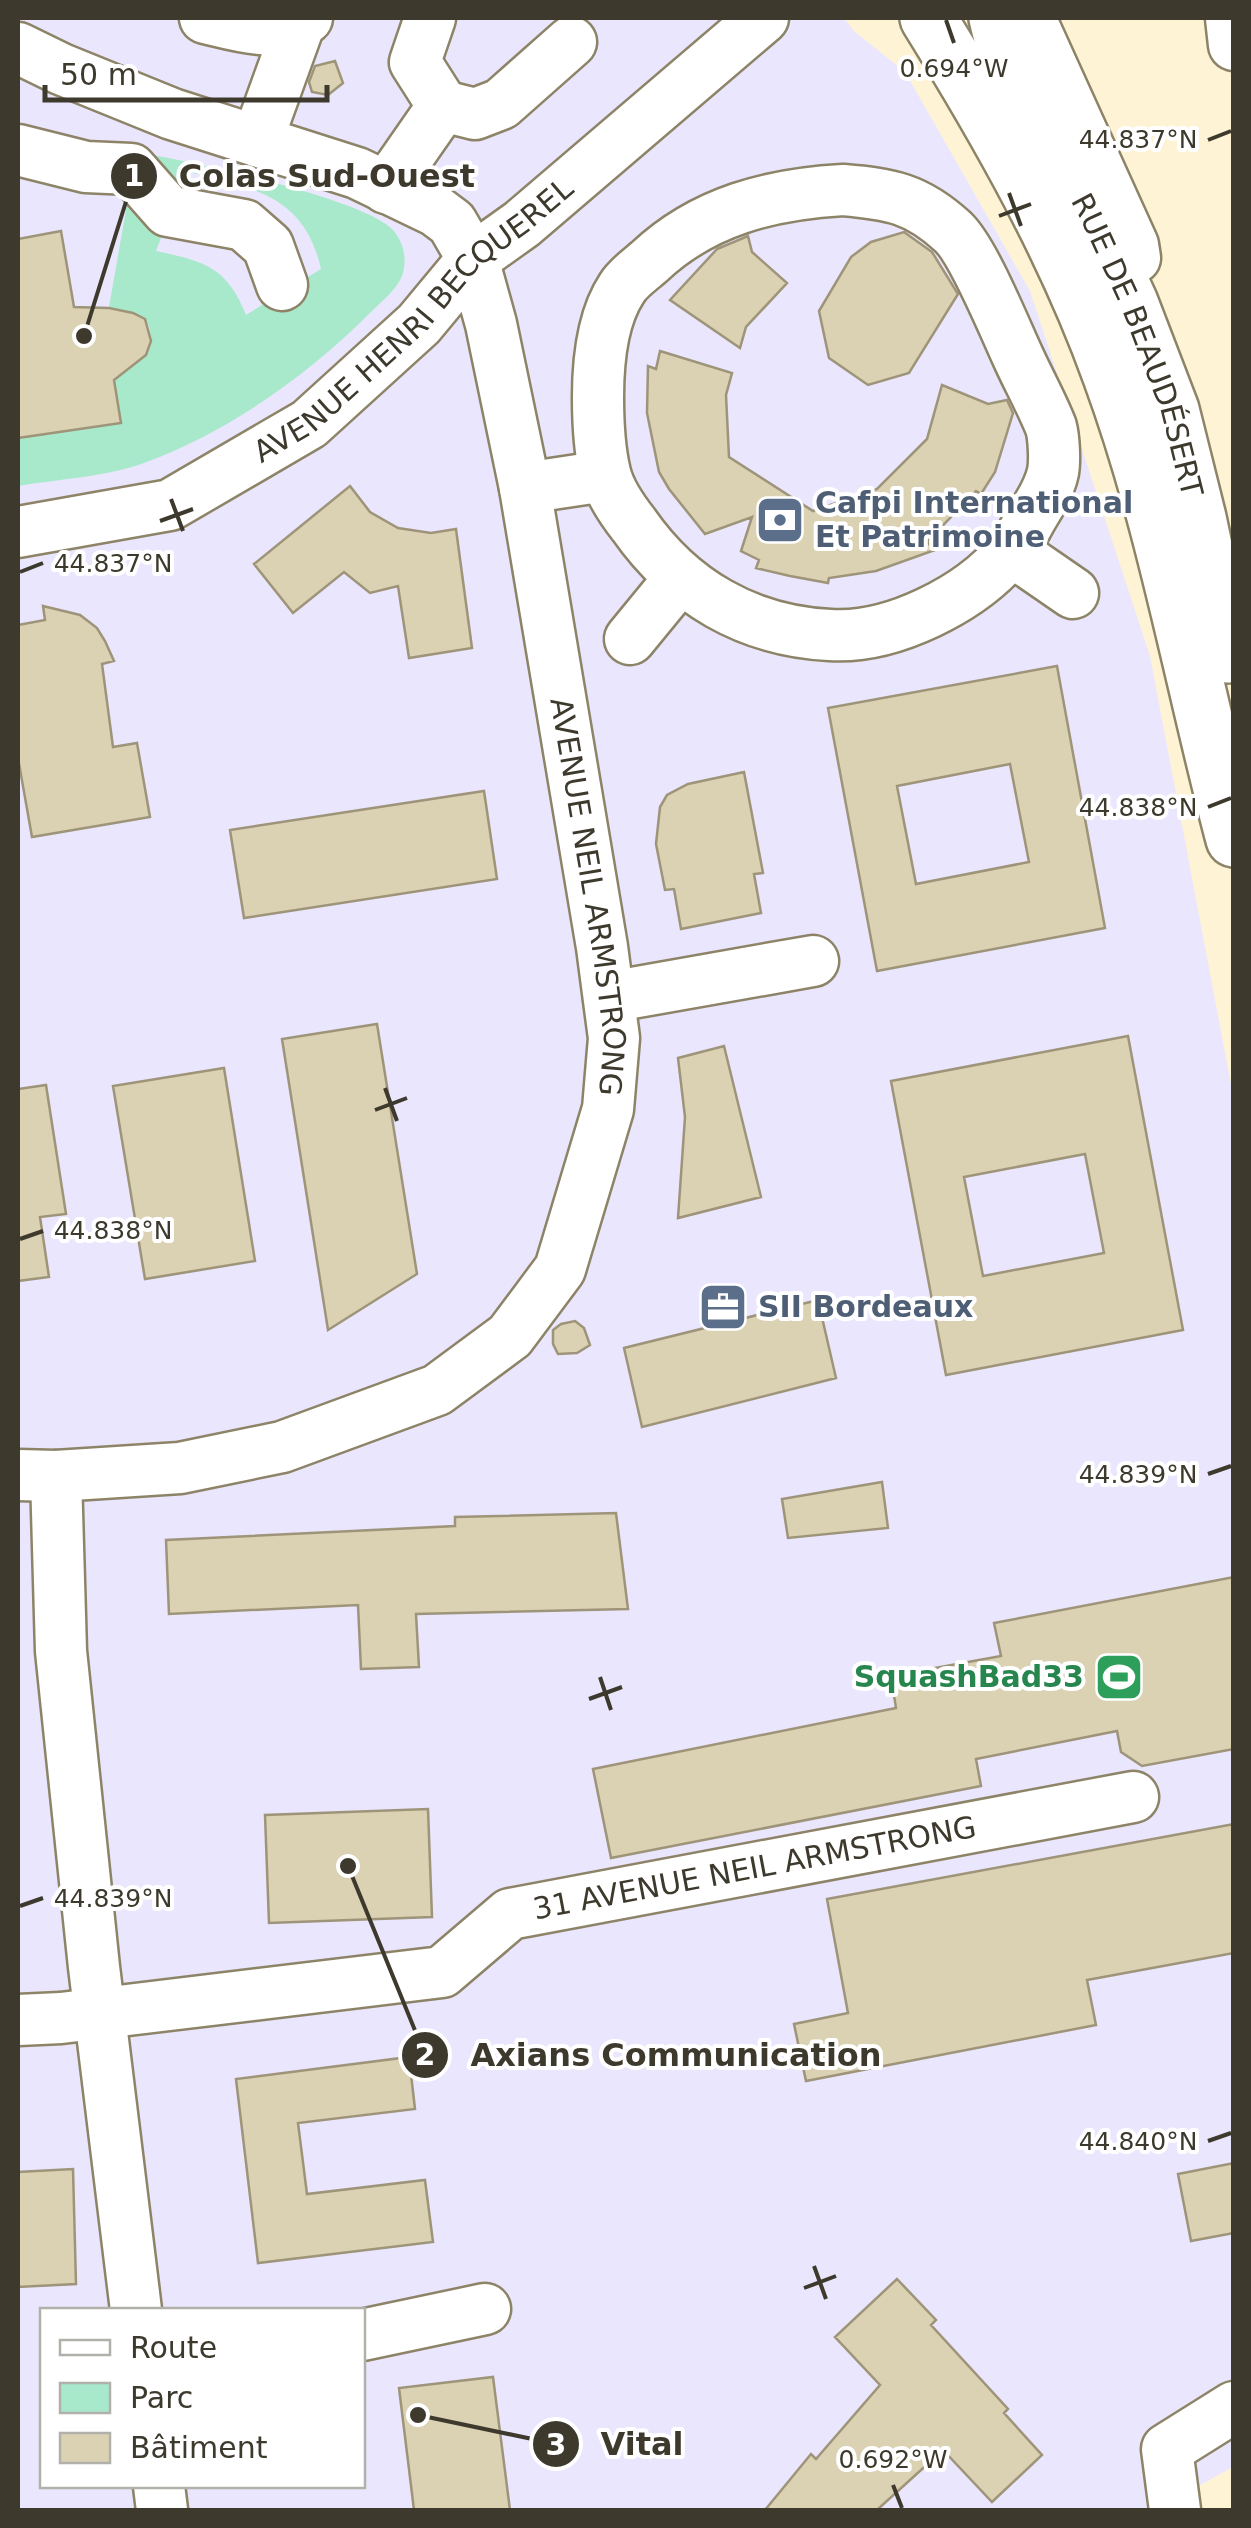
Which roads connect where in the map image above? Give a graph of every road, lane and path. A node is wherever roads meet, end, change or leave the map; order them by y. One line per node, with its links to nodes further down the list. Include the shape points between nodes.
1 (204, 18): 8 (street, via 253,29)
2 (430, 18): 13 (street, via 416,62)
3 (763, 18): 18 (street, AVENUE HENRI BECQUEREL)
4 (928, 18): 29 (main road, RUE DE BEAUDÉSERT, via 1041,216 1110,373 1153,509)
5 (997, 18): 20 (main road, RUE DE BEAUDÉSERT, via 1008,63 1089,214)
6 (1030, 18): 20 (street, via 1133,245)
7 (1232, 18): 10 (street)
8 (303, 21): 14 (street)
9 (571, 42): 13 (street, via 501,104 475,114)
10 (1234, 45)
11 (18, 48): 12 (street, AVENUE NEIL ARMSTRONG)
12 (147, 105): 14 (street, AVENUE NEIL ARMSTRONG); 16 (street)
13 (443, 106): 17 (street)
14 (257, 142): 17 (street, AVENUE NEIL ARMSTRONG)
15 (18, 150): 16 (street)
16 (130, 170): 19 (street, via 168,211 244,225 268,246)
17 (386, 188): 18 (street, AVENUE NEIL ARMSTRONG, via 452,222)
18 (474, 260): 22 (street, AVENUE NEIL ARMSTRONG); 23 (street, AVENUE HENRI BECQUEREL, via 418,324 309,424 170,505)
19 (282, 285)
20 (1145, 343): 28 (main road, RUE DE BEAUDÉSERT, via 1171,410)
21 (605, 476): 22 (street); 24 (street, via 598,372 622,287 701,224 748,204 793,193 891,194 956,234 1052,431 1053,472); 25 (street, via 628,518)
22 (525, 488): 31 (street, AVENUE NEIL ARMSTRONG)
23 (18, 532)
24 (1012, 550): 25 (street, via 977,585 926,614 836,636 787,632 734,613); 26 (street)
25 (680, 578): 27 (street)
26 (1073, 592)
27 (630, 639)
28 (1234, 687)
29 (1234, 839)
30 (813, 961): 31 (street)
31 (609, 997): 32 (street, AVENUE NEIL ARMSTRONG, via 614,1038 608,1110 586,1186 560,1269 510,1336 437,1390 282,1447 180,1468)
32 (37, 1476): 34 (street, AVENUE NEIL ARMSTRONG)
33 (1133, 1797): 34 (street, 31 AVENUE NEIL ARMSTRONG, via 510,1914 442,1972)
34 (100, 2012): 35 (street, 31 AVENUE NEIL ARMSTRONG); 36 (street, AVENUE NEIL ARMSTRONG)
35 (18, 2020)
36 (136, 2308)
37 (485, 2309): 38 (street)
38 (365, 2334)
39 (1234, 2407): 40 (street, via 1167,2448)
40 (1190, 2507)

